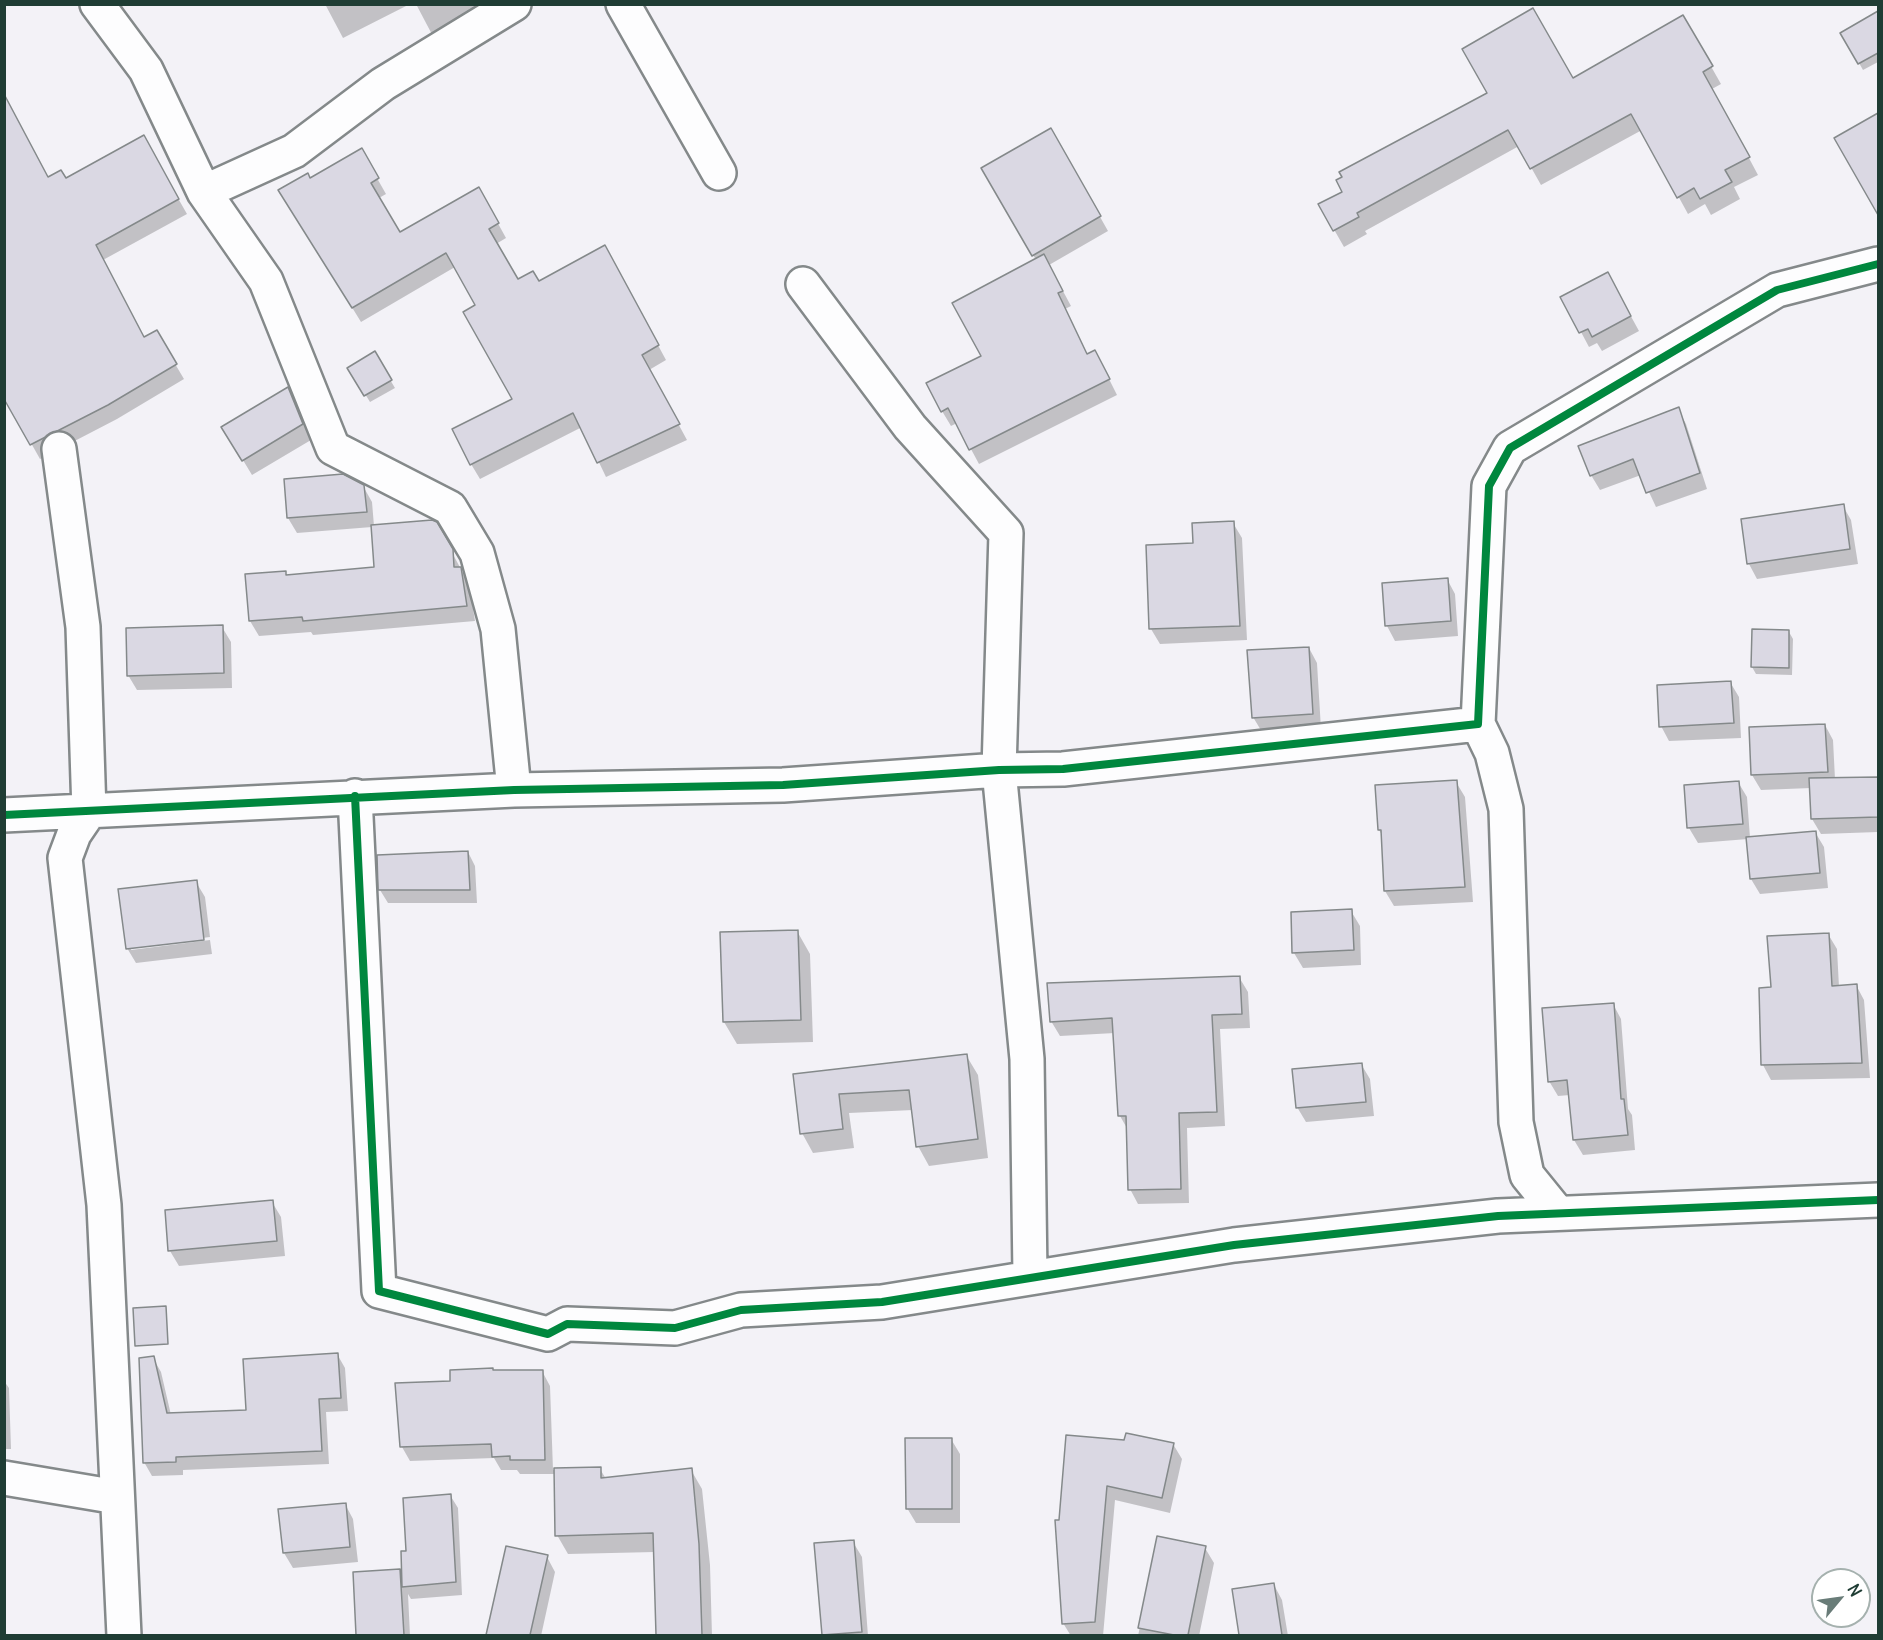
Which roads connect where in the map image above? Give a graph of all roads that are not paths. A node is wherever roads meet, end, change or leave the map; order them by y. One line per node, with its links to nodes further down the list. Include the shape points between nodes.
1 (97, 4): 5 (street, via 146,70)
2 (514, 4): 5 (street, via 383,84 294,151)
3 (623, 4): 4 (street)
4 (718, 173)
5 (204, 192): 11 (street, via 266,281 333,448 450,508 477,553 498,629)
6 (1878, 264): 9 (street, via 1777,290 1510,448 1489,486)
7 (803, 284): 10 (street, via 910,427 1006,533)
8 (59, 449): 13 (street, via 83,627)
9 (1478, 724): 10 (street, via 1063,769); 16 (street, via 1492,753 1506,809 1516,1122)
10 (999, 770): 11 (street, via 783,785); 20 (street, via 1027,1059)
11 (514, 790): 12 (street)
12 (355, 796): 13 (street); 20 (street, via 379,1291 548,1334 567,1324 675,1328 741,1310 882,1302)
13 (89, 812): 14 (street); 15 (street, via 74,834)
14 (13, 815): 15 (street)
15 (65, 858): 22 (street, via 104,1205)
16 (1527, 1174): 18 (street); 19 (street)
17 (1878, 1200): 18 (street)
18 (1557, 1212): 19 (street)
19 (1498, 1216): 20 (street, via 1234,1245)
20 (1030, 1276)
21 (4, 1478): 22 (street)
22 (117, 1497): 23 (street)
23 (124, 1635)

